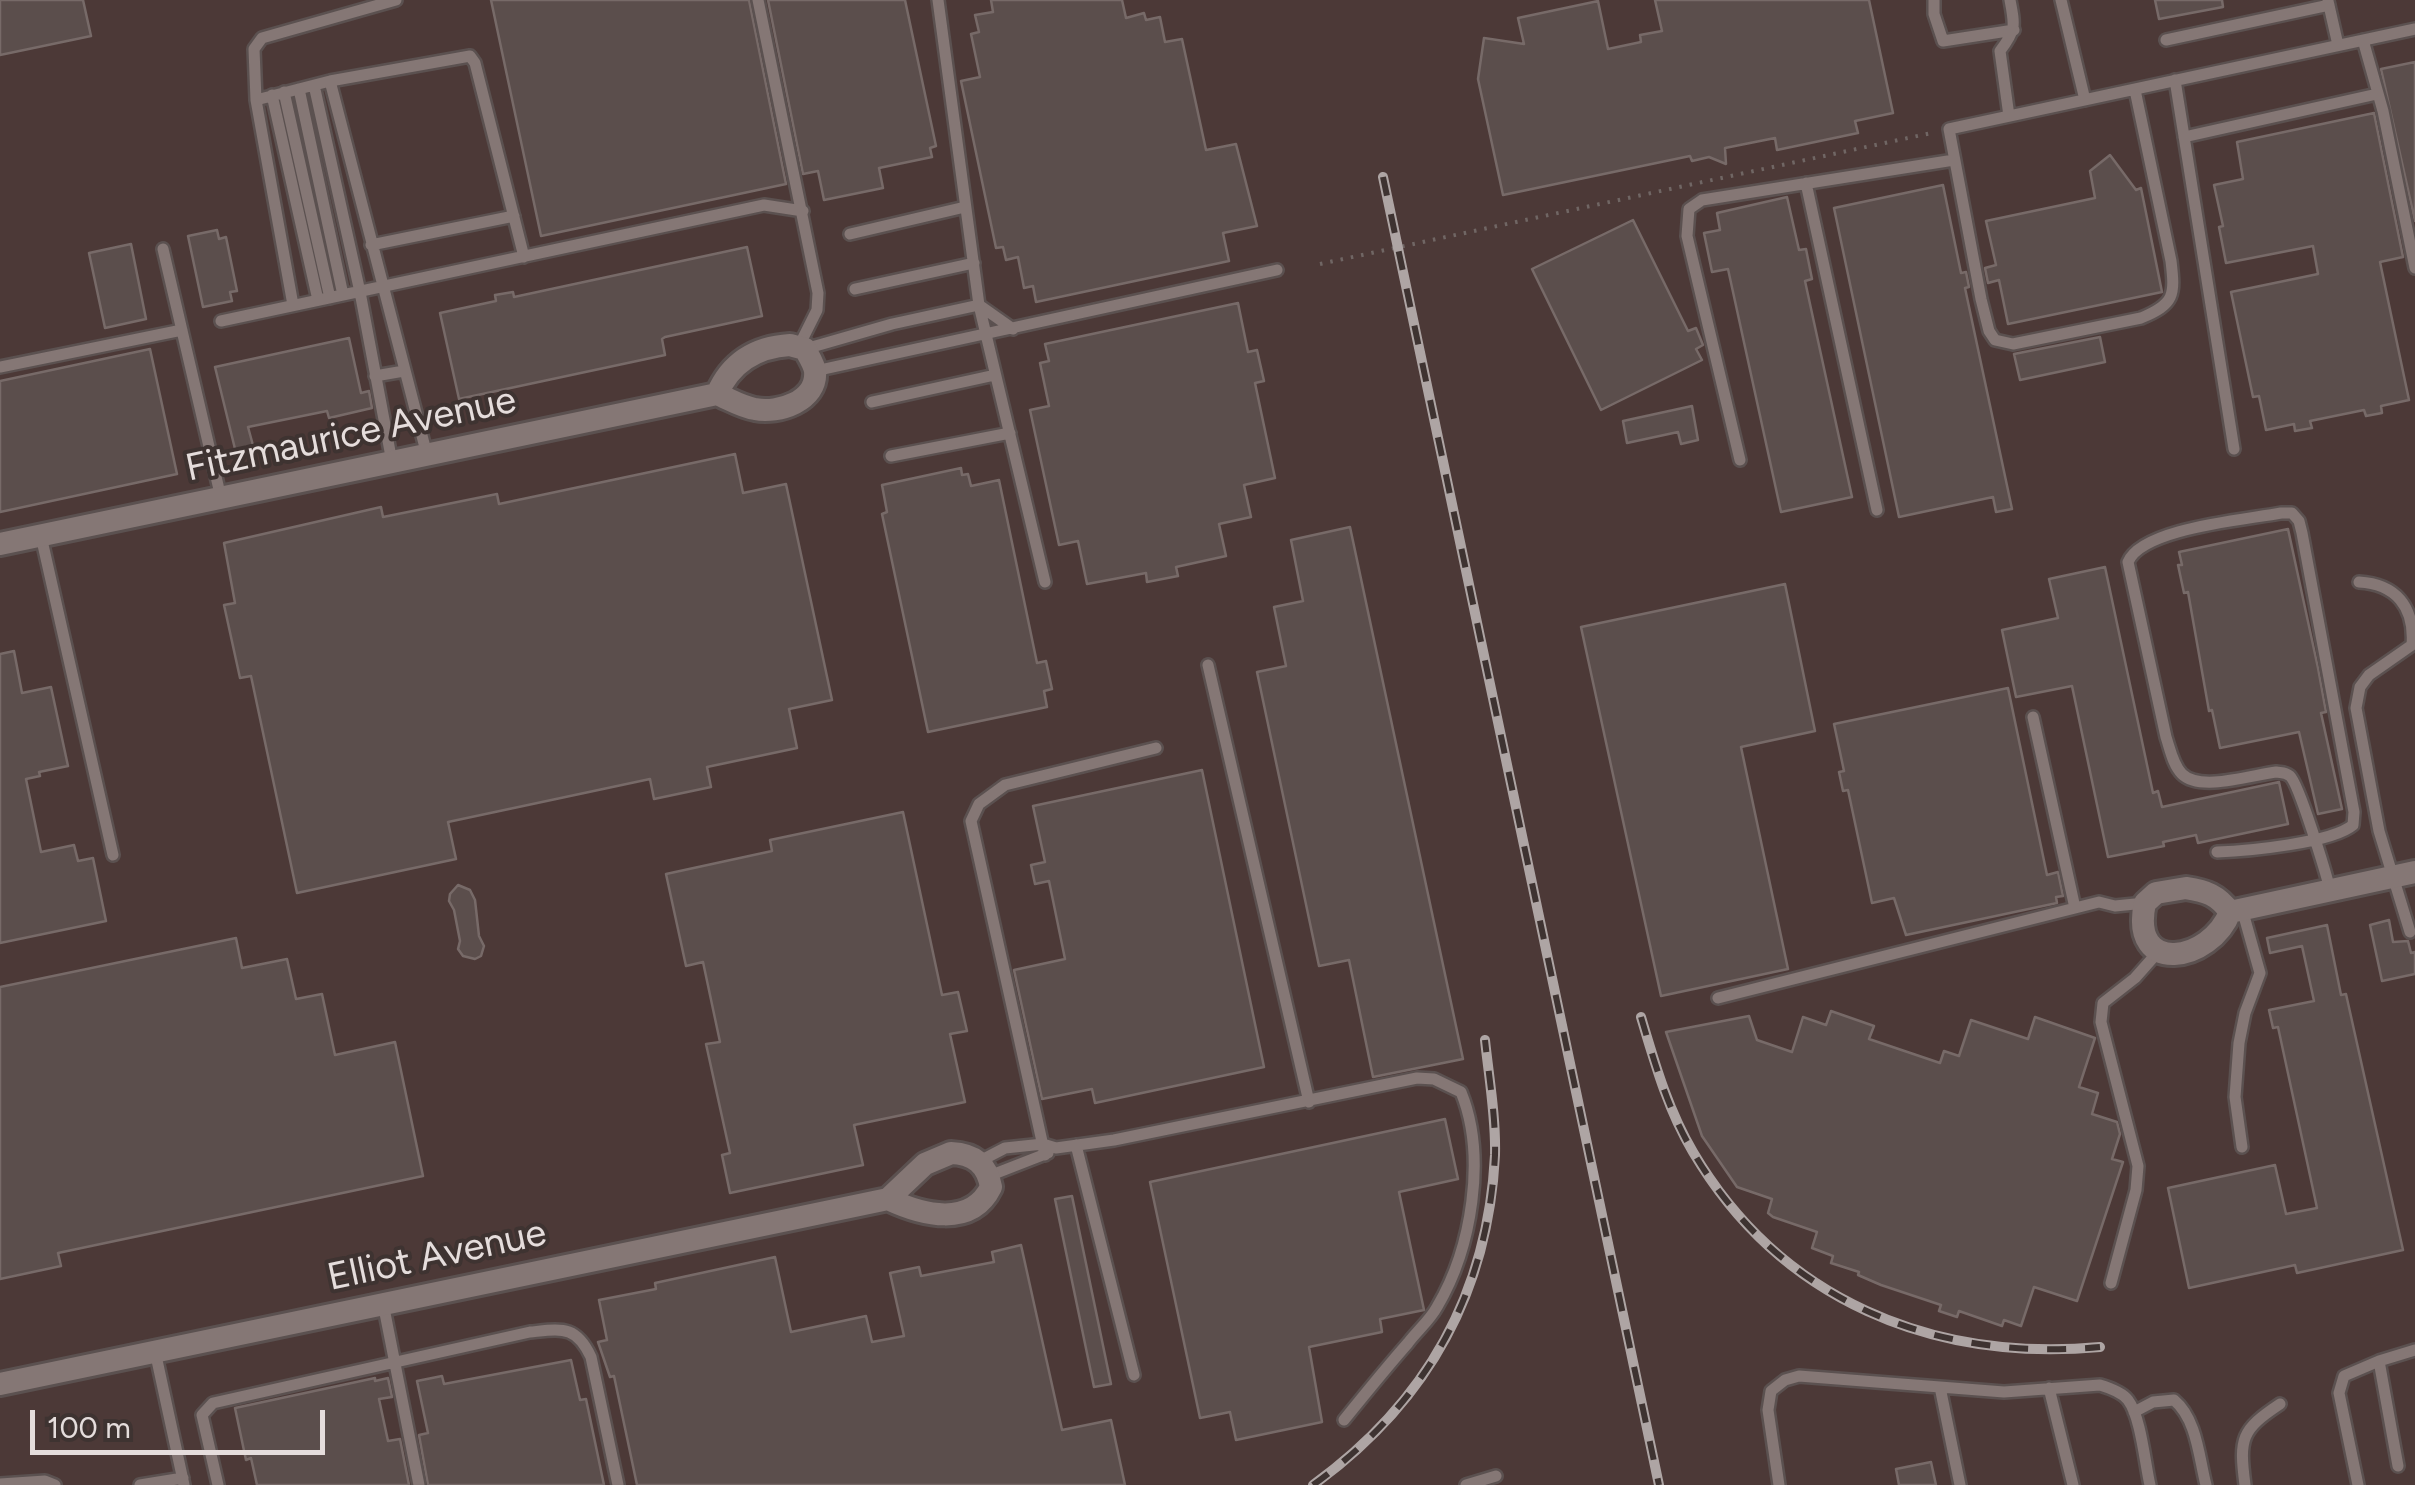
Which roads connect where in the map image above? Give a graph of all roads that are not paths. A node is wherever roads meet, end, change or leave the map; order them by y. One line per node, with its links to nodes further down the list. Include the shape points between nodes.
1 (396, 0): 20 (lane, via 262,38 254,49)
2 (758, 0): 27 (lane)
3 (938, 0): 26 (lane)
4 (1934, 0): 9 (lane, via 1943,40)
5 (2010, 0): 9 (lane)
6 (2062, 0): 21 (lane)
7 (2329, 3): 10 (lane); 12 (lane)
8 (2415, 29): 11 (lane)
9 (2014, 30): 22 (lane, via 2000,51)
10 (2166, 40)
11 (2363, 40): 12 (lane); 19 (lane)
12 (2338, 46): 13 (lane)
13 (2176, 80): 17 (lane); 23 (lane)
14 (330, 82): 15 (lane); 28 (lane, via 466,54 473,58); 30 (lane)
15 (314, 85): 16 (lane); 38 (lane)
16 (299, 89): 18 (lane); 39 (lane)
17 (2134, 90): 21 (lane); 24 (lane, via 2174,289 2159,311 2141,318 2014,344 1994,340)
18 (278, 94): 20 (lane); 39 (lane)
19 (2377, 94): 23 (lane); 34 (lane)
20 (256, 100): 41 (lane)
21 (2085, 100): 22 (lane)
22 (2007, 116): 24 (lane, via 1949,129)
23 (2184, 137): 55 (lane)
24 (1954, 160): 25 (lane)
25 (1806, 183): 58 (lane, via 1702,200 1688,209 1687,236); 61 (lane)
26 (965, 207): 29 (lane); 33 (lane)
27 (803, 211): 32 (lane, via 764,205); 46 (lane, via 818,300)
28 (514, 216): 30 (lane); 32 (lane)
29 (850, 234)
30 (371, 245): 36 (lane)
31 (163, 249): 44 (lane)
32 (524, 256): 36 (lane)
33 (974, 263): 37 (lane); 40 (lane)
34 (2415, 268)
35 (1276, 270): 43 (lane)
36 (382, 288): 38 (lane); 48 (lane)
37 (855, 289)
38 (360, 292): 39 (lane); 51 (lane)
39 (330, 298): 41 (lane)
40 (979, 305): 43 (lane); 45 (lane); 46 (lane)
41 (293, 306): 42 (lane)
42 (221, 321)
43 (1013, 329): 45 (lane)
44 (182, 330): 47 (lane); 60 (lane)
45 (986, 336): 49 (lane); 50 (lane)
46 (802, 347): 49 (street); 52 (street, via 752,354 731,369)
47 (0, 367)
48 (404, 371): 51 (lane); 56 (lane)
49 (815, 371): 52 (street, via 804,398 779,408 751,409)
50 (995, 375): 53 (lane); 54 (lane)
51 (375, 376): 59 (lane)
52 (717, 394): 56 (street, Fitzmaurice Avenue)
53 (872, 402)
54 (1010, 433): 57 (lane); 64 (lane)
55 (2234, 449)
56 (426, 455): 59 (street, Fitzmaurice Avenue)
57 (890, 456)
58 (1740, 460)
59 (392, 462): 60 (street, Fitzmaurice Avenue)
60 (221, 498): 62 (street, Fitzmaurice Avenue)
61 (1878, 510)
62 (41, 536): 63 (street, Fitzmaurice Avenue); 71 (lane)
63 (0, 544)
64 (1045, 582)
65 (2359, 582): 72 (lane, via 2401,594 2414,638 2369,675 2356,708 2379,831)
66 (1208, 665): 80 (lane)
67 (2033, 716): 75 (lane)
68 (1156, 748): 83 (lane, via 1005,785 979,804 971,820)
69 (2314, 838): 69 (lane, via 2351,829 2354,812 2299,521 2280,513 2158,536 2139,546 2128,562 2176,765 2204,783 2286,773); 70 (lane); 73 (lane)
70 (2217, 852)
71 (113, 855)
72 (2404, 874): 73 (street); 77 (lane)
73 (2330, 890): 76 (street)
74 (2145, 903): 75 (lane); 76 (street, via 2186,888 2215,895); 78 (street, via 2142,928)
75 (2075, 908): 79 (lane)
76 (2236, 910): 78 (street, via 2199,947); 82 (lane, via 2260,973 2239,1043 2235,1097)
77 (2410, 932)
78 (2158, 952): 86 (lane, via 2104,1002 2101,1022 2138,1166)
79 (1718, 998)
80 (1309, 1102): 81 (lane); 98 (lane, via 1434,1080 1460,1092 1472,1131 1469,1216 1437,1308)
81 (1076, 1145): 83 (lane); 92 (lane)
82 (2242, 1146)
83 (1048, 1149): 84 (lane); 84 (lane, via 1005,1148)
84 (985, 1168): 85 (street, via 962,1154 939,1157); 85 (street, via 991,1187 965,1213 929,1213)
85 (888, 1199): 87 (street, Elliot Avenue)
86 (2111, 1283)
87 (383, 1303): 89 (street, Elliot Avenue); 90 (lane)
88 (2415, 1350): 91 (lane)
89 (155, 1351): 93 (street, Elliot Avenue); 101 (lane)
90 (394, 1361): 105 (lane, via 213,1402 202,1415); 106 (lane); 107 (lane, via 530,1332 572,1332 591,1358)
91 (2378, 1361): 99 (lane); 115 (lane, via 2340,1383)
92 (1134, 1375)
93 (0, 1384)
94 (1940, 1387): 95 (lane); 109 (lane, via 1785,1380 1771,1391 1768,1410); 110 (lane)
95 (2050, 1388): 97 (lane, via 2113,1388); 111 (lane)
96 (2280, 1404): 114 (lane, via 2252,1422 2245,1438)
97 (2134, 1412): 112 (lane); 113 (lane, via 2164,1401 2182,1407)
98 (1344, 1420)
99 (2398, 1466)
100 (1496, 1476): 108 (lane)
101 (184, 1482): 104 (lane)
102 (0, 1484): 103 (lane)
103 (56, 1485)
104 (140, 1485)
105 (218, 1485)
106 (420, 1485)
107 (618, 1485)
108 (1466, 1485)
109 (1778, 1485)
110 (1960, 1485)
111 (2073, 1485)
112 (2150, 1485)
113 (2206, 1485)
114 (2245, 1485)
115 (2358, 1485)

